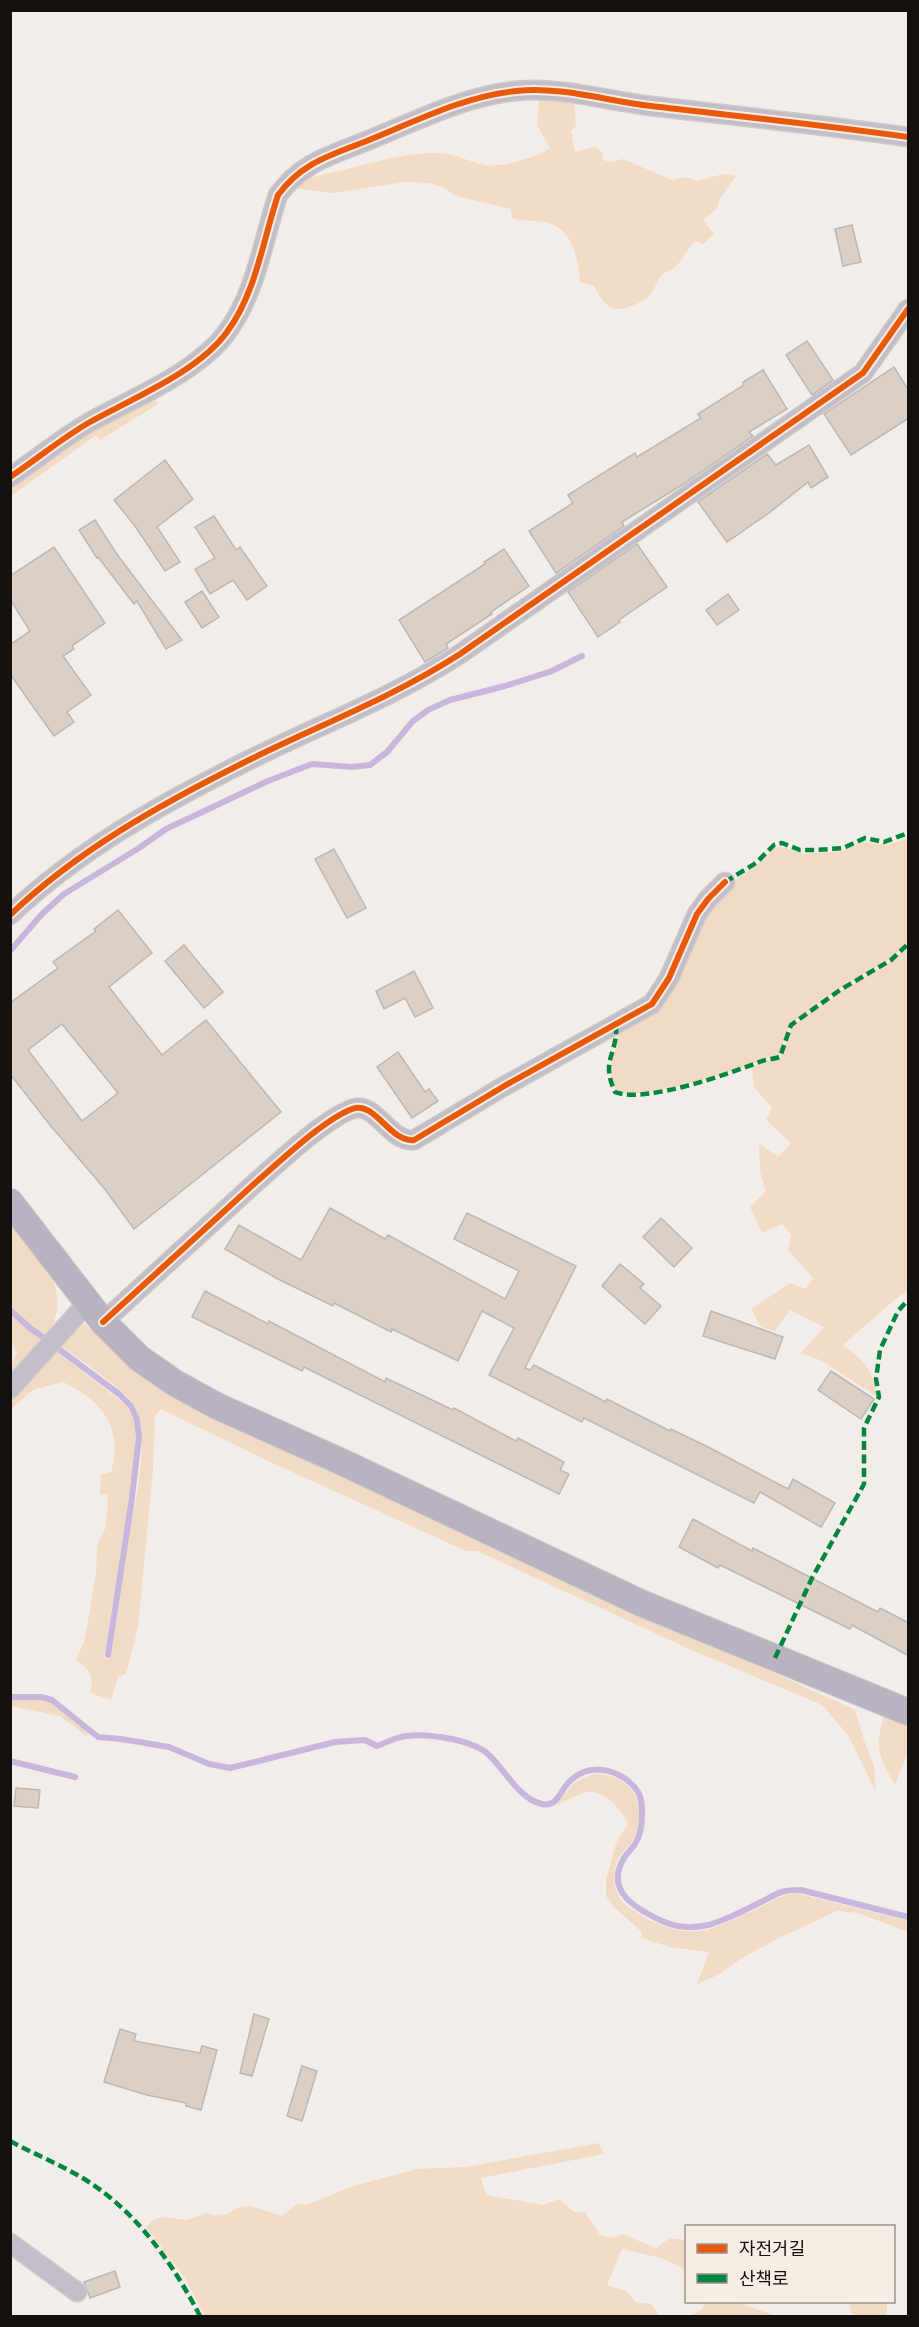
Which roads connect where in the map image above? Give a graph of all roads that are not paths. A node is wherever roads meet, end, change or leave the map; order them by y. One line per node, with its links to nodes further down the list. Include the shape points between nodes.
1 (909, 137): 3 (street, via 537,89 474,100 429,116 308,165 288,182 278,195 245,302 215,346 184,369 87,424)
2 (909, 309): 5 (street, via 863,373 460,654 408,685 148,813 74,861)
3 (10, 477)
4 (725, 882): 8 (street, via 698,914 669,978 652,1004 414,1140 399,1137 370,1112 352,1109 282,1159)
5 (10, 915)
6 (10, 1202): 7 (main road)
7 (87, 1303): 8 (main road); 9 (street)
8 (103, 1323): 10 (main road, via 156,1371 217,1406 641,1603)
9 (10, 1389)
10 (909, 1712)
11 (10, 2243): 12 (street)
12 (77, 2292)

